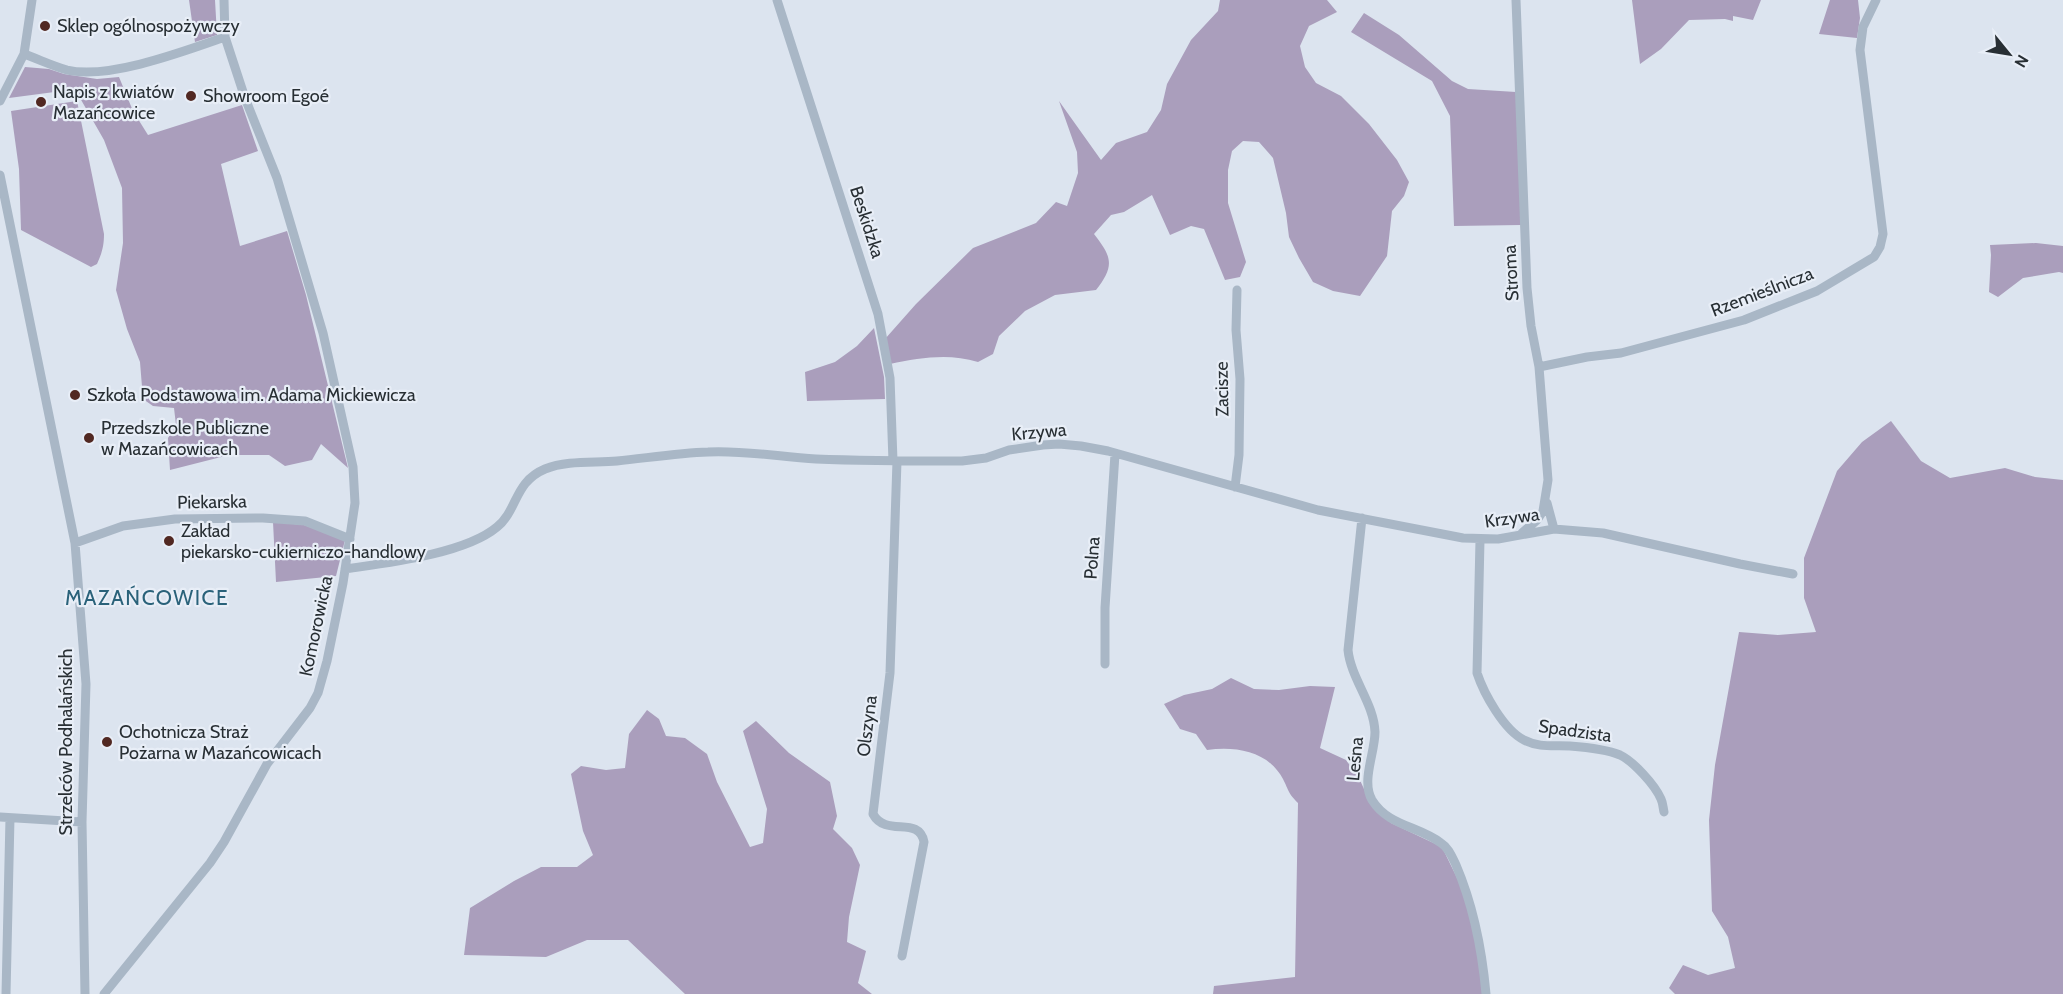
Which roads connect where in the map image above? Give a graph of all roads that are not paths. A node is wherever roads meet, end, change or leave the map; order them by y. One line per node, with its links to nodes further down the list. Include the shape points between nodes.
1 (32, 0): 7 (street)
2 (224, 0): 6 (street, Komorowicka)
3 (777, 0): 13 (street, Beskidzka, via 878,314 890,378)
4 (1516, 0): 11 (street, Stroma, via 1527,288)
5 (1876, 0): 11 (street, Rzemieślnicza, via 1863,27 1860,50 1883,234 1874,256 1817,291 1744,320 1622,353)
6 (225, 37): 7 (street, via 171,56 97,73 68,70); 19 (street, Komorowicka, via 277,178 323,333 353,467 355,503)
7 (24, 54): 8 (street)
8 (0, 98)
9 (0, 175): 21 (street, Strzelców Podhalańskich)
10 (1237, 290): 14 (street, Zacisze, via 1240,379)
11 (1539, 367): 15 (street, Stroma, via 1548,480)
12 (1115, 454): 13 (street, Krzywa, via 1059,444 962,461); 14 (street, Krzywa); 24 (street, Polna)
13 (895, 461): 22 (street, Krzywa, via 707,452 566,464 544,470 529,480 499,526 484,536 443,551); 28 (street, Olszyna, via 890,673 873,814 883,825 912,828 923,836)
14 (1236, 487): 16 (street, Krzywa)
15 (1546, 501): 17 (street); 18 (street, Stroma, via 1537,520)
16 (1362, 518): 20 (street, Krzywa); 32 (street, Leśna, via 1348,650 1349,662 1374,723 1368,790 1380,811 1449,849 1473,913)
17 (1554, 529): 18 (street, Krzywa); 23 (street, Krzywa, via 1603,533)
18 (1522, 534): 20 (street, Krzywa)
19 (350, 539): 21 (street, Piekarska, via 305,521 175,519 123,526); 22 (street, Komorowicka)
20 (1479, 540): 25 (street, Spadzista, via 1477,673 1482,689 1510,729 1523,740 1541,746 1571,746 1618,754 1629,760 1661,798)
21 (75, 543): 27 (street, Strzelców Podhalańskich, via 86,684)
22 (345, 569): 31 (street, Komorowicka, via 327,661 310,708 267,764 210,863)
23 (1793, 574)
24 (1105, 664)
25 (1664, 813)
26 (5, 818): 27 (street); 29 (street)
27 (82, 822): 30 (street, Strzelców Podhalańskich)
28 (902, 956)
29 (6, 994)
30 (86, 994)
31 (105, 994)
32 (1486, 994)

